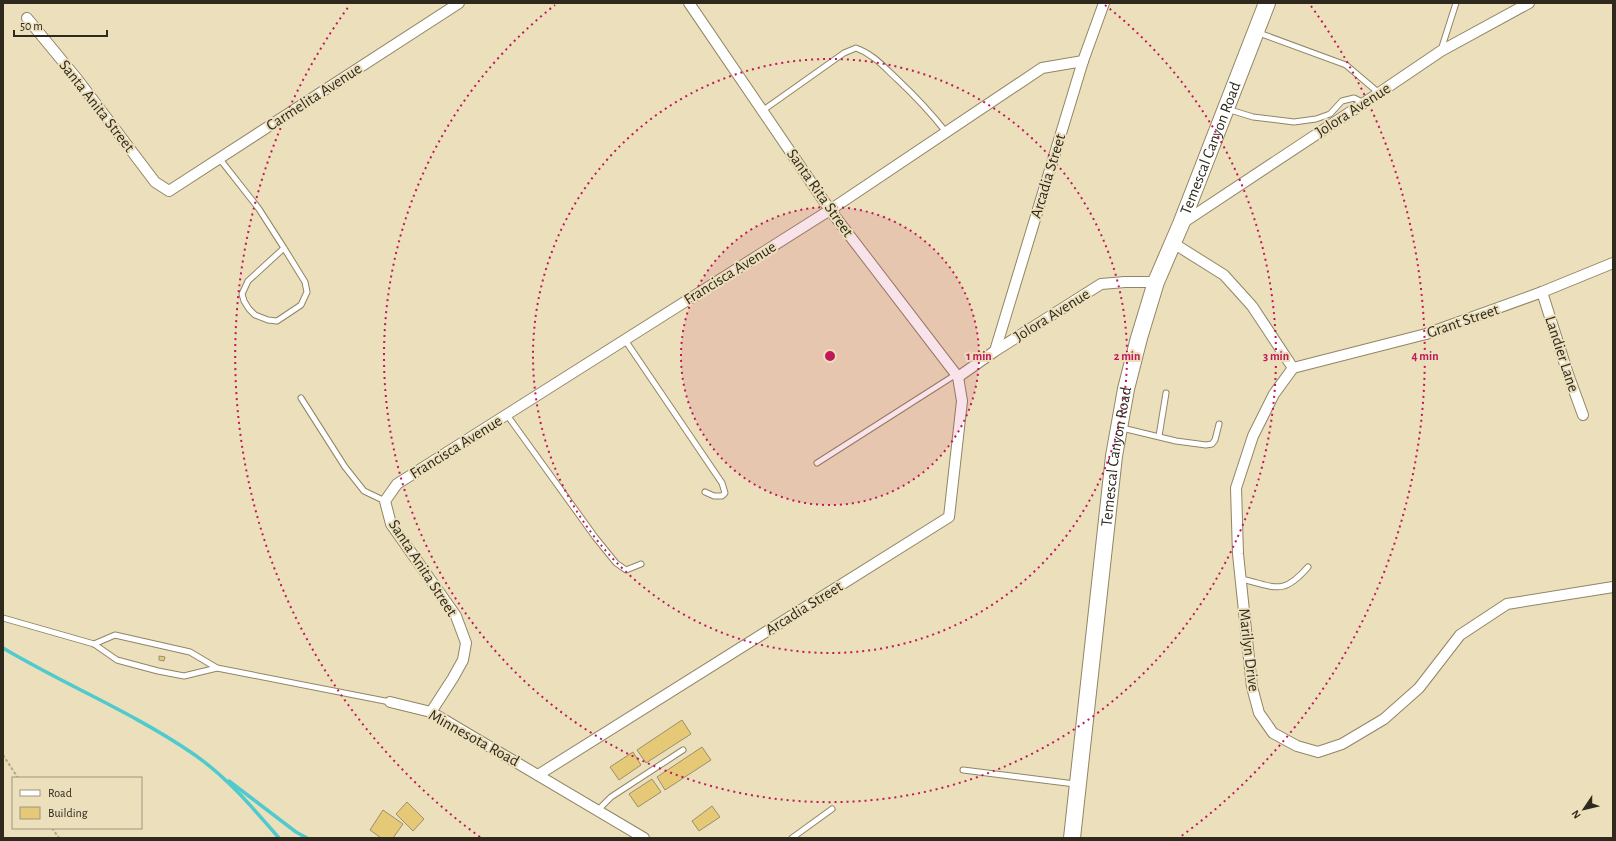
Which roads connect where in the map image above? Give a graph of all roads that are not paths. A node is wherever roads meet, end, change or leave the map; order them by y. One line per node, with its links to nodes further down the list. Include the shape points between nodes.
1 (459, 3): 16 (street, Carmelita Avenue)
2 (689, 3): 14 (street, Santa Rita Street)
3 (1104, 3): 10 (street, Arcadia Street)
4 (1266, 3): 8 (main road, Temescal Canyon Road)
5 (1456, 3): 9 (lane)
6 (1529, 3): 9 (street, Jolora Avenue)
7 (27, 18): 17 (street, Santa Anita Street, via 78,80 155,182)
8 (1256, 32): 11 (lane, via 1346,65); 13 (main road, Temescal Canyon Road)
9 (1441, 51): 11 (street, Jolora Avenue)
10 (1083, 61): 15 (street, Francisca Avenue, via 1042,68); 26 (street, Arcadia Street)
11 (1380, 93): 12 (street, Jolora Avenue)
12 (1364, 103): 13 (lane, via 1354,98 1342,101 1330,114 1294,122 1253,117); 19 (street, Jolora Avenue)
13 (1226, 108): 19 (main road, Temescal Canyon Road)
14 (762, 111): 15 (lane, via 844,53 856,48 878,60 920,101); 18 (street, Santa Rita Street)
15 (946, 132): 18 (street, Francisca Avenue)
16 (219, 158): 17 (street, Carmelita Avenue); 21 (lane)
17 (169, 191)
18 (830, 210): 25 (street, Francisca Avenue); 28 (street, Santa Rita Street)
19 (1181, 224): 20 (main road, Temescal Canyon Road)
20 (1174, 243): 23 (main road, Temescal Canyon Road); 27 (street, via 1224,275 1252,306)
21 (284, 248): 21 (lane, via 305,282 307,292 301,305 278,321 268,320 255,315 242,294 248,281)
22 (1613, 263): 24 (street, Grant Street)
23 (1156, 282): 26 (street, Jolora Avenue, via 1102,284); 34 (main road, Temescal Canyon Road, via 1137,345)
24 (1542, 292): 27 (street, Grant Street, via 1426,334); 32 (street, Landier Lane)
25 (625, 340): 31 (street, Francisca Avenue); 37 (lane, via 722,483 725,493 722,496 714,496)
26 (995, 351): 28 (street, Jolora Avenue)
27 (1293, 368): 41 (street, Marilyn Drive, via 1274,394 1253,436 1236,488)
28 (957, 376): 36 (lane); 50 (street, Arcadia Street, via 962,401 950,518)
29 (1166, 393): 35 (lane)
30 (301, 398): 38 (lane, Santa Anita Street, via 345,467 364,491)
31 (507, 415): 38 (street, Francisca Avenue, via 397,484); 39 (lane, via 616,563 626,570)
32 (1583, 415)
33 (1219, 424): 35 (lane, via 1216,440 1212,444 1176,441)
34 (1119, 427): 35 (lane); 51 (main road, Temescal Canyon Road)
35 (1159, 436)
36 (817, 462)
37 (705, 492)
38 (385, 501): 47 (street, Santa Anita Street, via 391,524 456,616 466,643 463,660)
39 (641, 564)
40 (1308, 567): 41 (lane, via 1291,584 1281,587)
41 (1240, 579): 42 (street, Marilyn Drive, via 1252,687 1260,713 1273,733 1297,746 1318,752 1342,744 1384,719 1419,688 1460,635 1507,604)
42 (1613, 587)
43 (3, 618): 44 (lane, Minnesota Road)
44 (94, 644): 45 (lane, Minnesota Road, via 116,660 184,676); 45 (lane, Minnesota Road, via 115,635 190,652)
45 (217, 668): 46 (lane, Minnesota Road)
46 (390, 702): 47 (street, Minnesota Road)
47 (431, 712): 50 (street, Minnesota Road)
48 (682, 750): 53 (lane, via 611,797)
49 (964, 770): 51 (lane)
50 (538, 775): 53 (street, Minnesota Road)
51 (1078, 784): 56 (main road, Temescal Canyon Road)
52 (832, 809): 55 (lane)
53 (598, 810): 54 (street, Minnesota Road)
54 (644, 838)
55 (792, 838)
56 (1072, 838)

